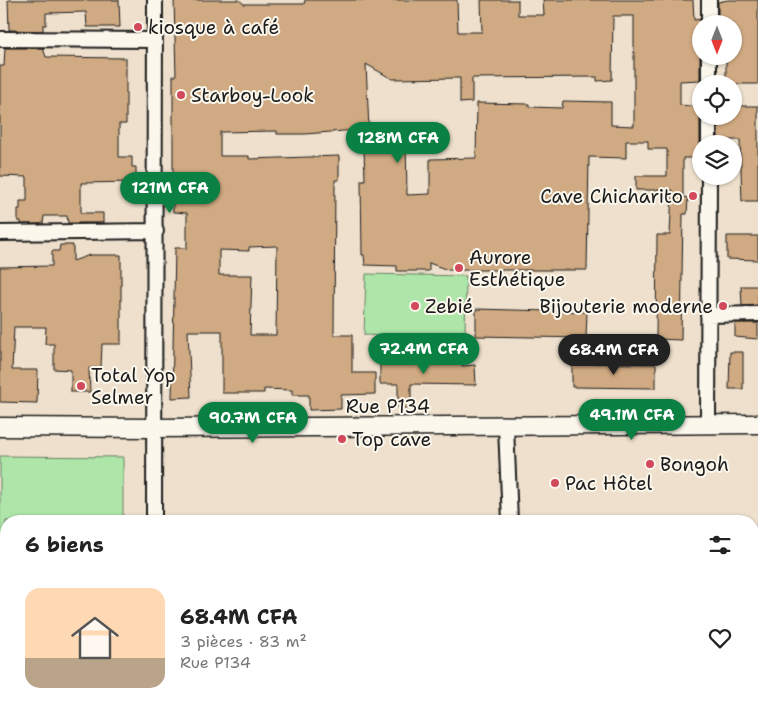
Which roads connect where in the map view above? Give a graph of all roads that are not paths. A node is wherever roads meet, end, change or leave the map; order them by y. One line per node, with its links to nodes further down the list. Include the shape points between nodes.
1 (155, 0): 5 (street)
2 (709, 0): 3 (street)
3 (709, 15)
4 (0, 40): 5 (street)
5 (154, 40): 7 (street)
6 (708, 185): 10 (street)
7 (156, 231): 8 (street); 15 (street)
8 (0, 233)
9 (758, 314): 10 (street)
10 (708, 315): 11 (street)
11 (708, 423): 12 (street, Rue P134); 13 (street, Rue P134)
12 (758, 424)
13 (506, 426): 15 (street, Rue P134); 17 (street)
14 (0, 427): 15 (street, Rue P134)
15 (154, 428): 16 (street)
16 (154, 515)
17 (510, 515)

